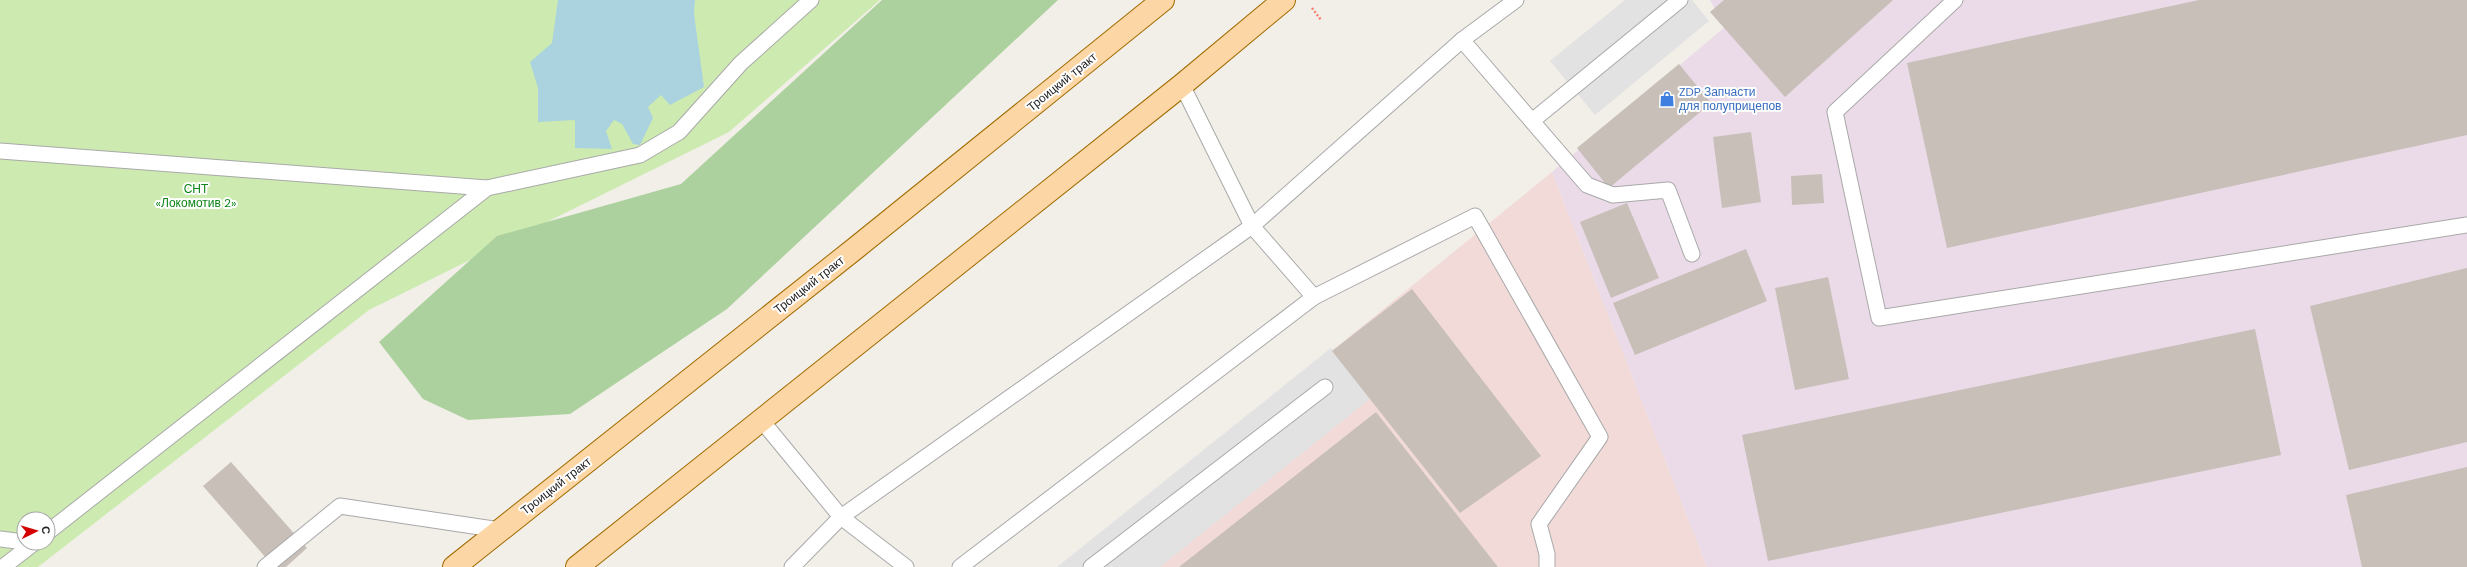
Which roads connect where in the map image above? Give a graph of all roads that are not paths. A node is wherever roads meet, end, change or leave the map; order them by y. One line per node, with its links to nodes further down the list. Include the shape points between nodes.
1 (811, 0): 11 (lane, via 741,63 679,132 640,155)
2 (1163, 0): 20 (main road, Троицкий тракт, via 851,252)
3 (1284, 0): 8 (main road)
4 (1516, 0): 7 (lane)
5 (1680, 0): 9 (lane)
6 (1955, 0): 12 (lane, via 1835,112 1879,318)
7 (1462, 40): 9 (lane); 13 (lane)
8 (1182, 85): 13 (lane); 17 (main road)
9 (1532, 121): 14 (lane, via 1587,185 1613,195 1668,190)
10 (0, 151): 11 (lane)
11 (488, 188): 19 (lane)
12 (2467, 225)
13 (1252, 226): 15 (lane); 18 (lane)
14 (1692, 254)
15 (1314, 297): 30 (lane); 32 (lane, via 1475,216 1600,437 1539,524)
16 (1325, 387): 31 (lane)
17 (762, 421): 18 (lane); 27 (main road)
18 (841, 517): 28 (lane); 29 (lane)
19 (56, 526)
20 (500, 530): 25 (lane, via 340,506); 26 (main road, Троицкий тракт)
21 (0, 540): 22 (lane)
22 (16, 541)
23 (23, 551): 24 (lane)
24 (3, 567)
25 (265, 567)
26 (454, 567)
27 (577, 567)
28 (792, 567)
29 (906, 567)
30 (960, 567)
31 (1091, 567)
32 (1548, 567)

